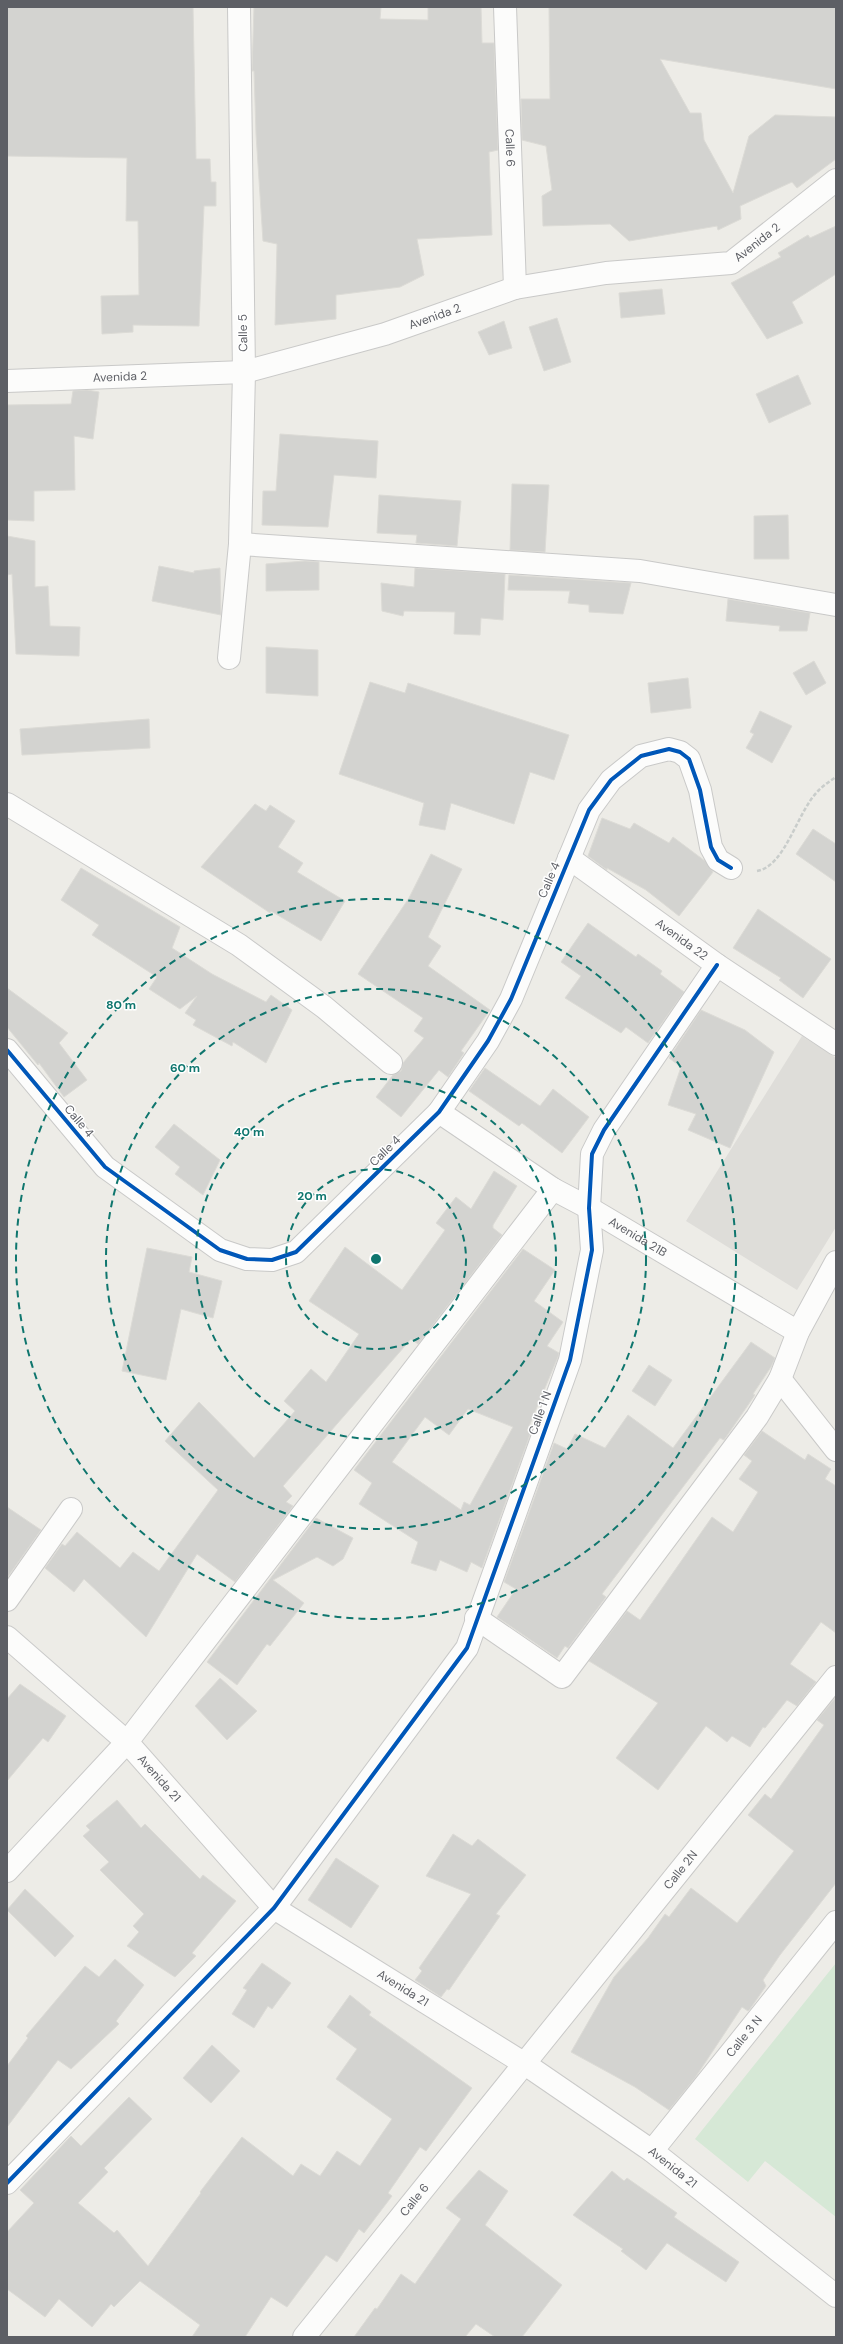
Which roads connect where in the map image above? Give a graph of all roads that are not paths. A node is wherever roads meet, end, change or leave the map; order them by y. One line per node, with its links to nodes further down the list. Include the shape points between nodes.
1 (239, 7): 5 (street, Calle 5)
2 (505, 7): 4 (street, Calle 6)
3 (836, 180): 4 (street, Avenida 2, via 731,263 606,273)
4 (515, 288): 5 (street, Avenida 2, via 385,334)
5 (244, 372): 6 (street, Avenida 2); 7 (street, Calle 5)
6 (7, 381)
7 (240, 544): 8 (street, via 640,571); 9 (street, Calle 5)
8 (836, 605)
9 (229, 658)
10 (7, 804): 16 (street, via 239,945 324,1007)
11 (569, 858): 12 (street, Calle 4, via 589,810 611,780 641,756 669,749 680,752 689,759 706,814 711,847 718,860); 13 (street, Avenida 22); 17 (street, Calle 4, via 511,999 488,1041)
12 (731, 868)
13 (717, 965): 14 (street, Avenida 22); 19 (street, Calle 1 N, via 601,1136 592,1154)
14 (836, 1044)
15 (7, 1050): 17 (street, Calle 4, via 105,1167 220,1250 247,1259 272,1260 296,1252)
16 (391, 1063)
17 (439, 1112): 18 (street, Avenida 21B)
18 (553, 1189): 19 (street, Avenida 21B); 29 (street)
19 (589, 1208): 21 (street, Avenida 21B); 26 (street, Calle 1 N, via 592,1250 570,1360)
20 (836, 1262): 21 (street)
21 (798, 1332): 22 (street)
22 (780, 1379): 23 (street); 26 (street, via 757,1417 562,1677)
23 (836, 1450)
24 (71, 1508): 25 (street)
25 (7, 1600)
26 (476, 1618): 31 (street, Calle 1 N, via 467,1648)
27 (7, 1638): 29 (street, Avenida 21)
28 (836, 1677): 33 (street, Calle 2N)
29 (127, 1742): 30 (street); 31 (street, Avenida 21)
30 (7, 1871)
31 (274, 1908): 33 (street, Avenida 21); 35 (street, Calle 1 N)
32 (836, 1922): 34 (street, Calle 3 N)
33 (525, 2064): 34 (street, Avenida 21); 37 (street, Calle 6)
34 (652, 2151): 36 (street, Avenida 21)
35 (7, 2182)
36 (836, 2296)
37 (304, 2337)

